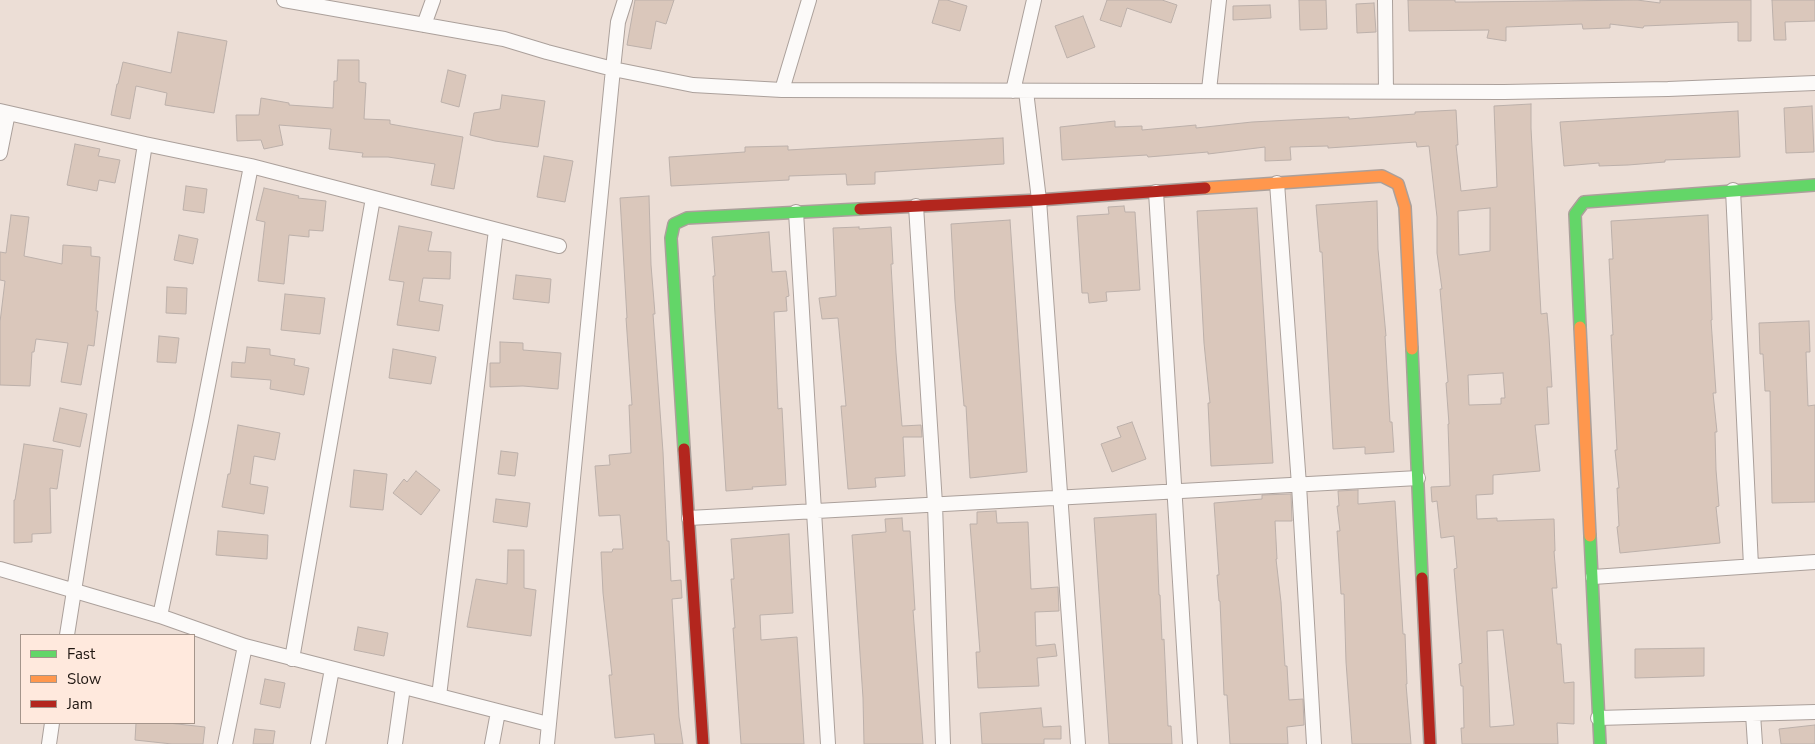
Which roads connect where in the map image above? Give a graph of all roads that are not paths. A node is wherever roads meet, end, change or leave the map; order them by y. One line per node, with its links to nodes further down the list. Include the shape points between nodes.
1 (284, 0): 8 (street)
2 (432, 0): 8 (street)
3 (624, 0): 9 (street)
4 (809, 0): 11 (street)
5 (1034, 0): 13 (street)
6 (1219, 0): 12 (street)
7 (1385, 0): 14 (street)
8 (424, 25): 9 (street, via 504,39)
9 (613, 69): 11 (street, via 693,84); 53 (street)
10 (1815, 83): 14 (street, via 1504,92)
11 (782, 90): 13 (street)
12 (1209, 90): 13 (street); 14 (street)
13 (1019, 91): 24 (street)
14 (1386, 91)
15 (4, 112): 16 (street); 17 (street)
16 (145, 144): 18 (street); 40 (street)
17 (0, 153)
18 (251, 166): 23 (street); 41 (street, via 202,421)
19 (1277, 183): 22 (street); 29 (street, via 1382,176 1398,184 1405,207); 30 (street)
20 (1815, 185): 21 (street)
21 (1733, 190): 37 (street); 39 (street, via 1596,200 1584,202 1575,214)
22 (1156, 192): 24 (street); 31 (street)
23 (373, 198): 27 (street); 44 (street)
24 (1039, 200): 25 (street); 32 (street)
25 (916, 206): 26 (street); 33 (street)
26 (796, 212): 34 (street); 35 (street, via 687,218 674,224 671,238)
27 (496, 230): 28 (street); 47 (street)
28 (559, 246)
29 (1418, 478): 30 (street); 66 (street)
30 (1299, 484): 31 (street); 65 (street)
31 (1174, 491): 32 (street); 64 (street)
32 (1060, 497): 33 (street); 63 (street)
33 (935, 504): 34 (street); 62 (street)
34 (814, 511): 35 (street); 61 (street)
35 (689, 518): 60 (street)
36 (1815, 562): 37 (street)
37 (1751, 566): 39 (street)
38 (0, 569): 40 (street)
39 (1593, 577): 51 (street)
40 (74, 592): 41 (street); 42 (street)
41 (160, 616): 43 (street)
42 (67, 634)
43 (246, 646): 44 (street); 55 (street)
44 (292, 658): 45 (street)
45 (332, 669): 46 (street); 56 (street)
46 (403, 687): 47 (street); 57 (street)
47 (439, 696): 48 (street)
48 (498, 712): 53 (street); 58 (street)
49 (1815, 712): 50 (street)
50 (1753, 714): 51 (street); 68 (street)
51 (1598, 718): 67 (street)
52 (52, 724): 54 (street)
53 (548, 724): 59 (street)
54 (49, 744)
55 (225, 744)
56 (318, 744)
57 (395, 744)
58 (492, 744)
59 (547, 744)
60 (703, 744)
61 (828, 744)
62 (943, 744)
63 (1078, 744)
64 (1190, 744)
65 (1314, 744)
66 (1430, 744)
67 (1600, 744)
68 (1755, 744)

